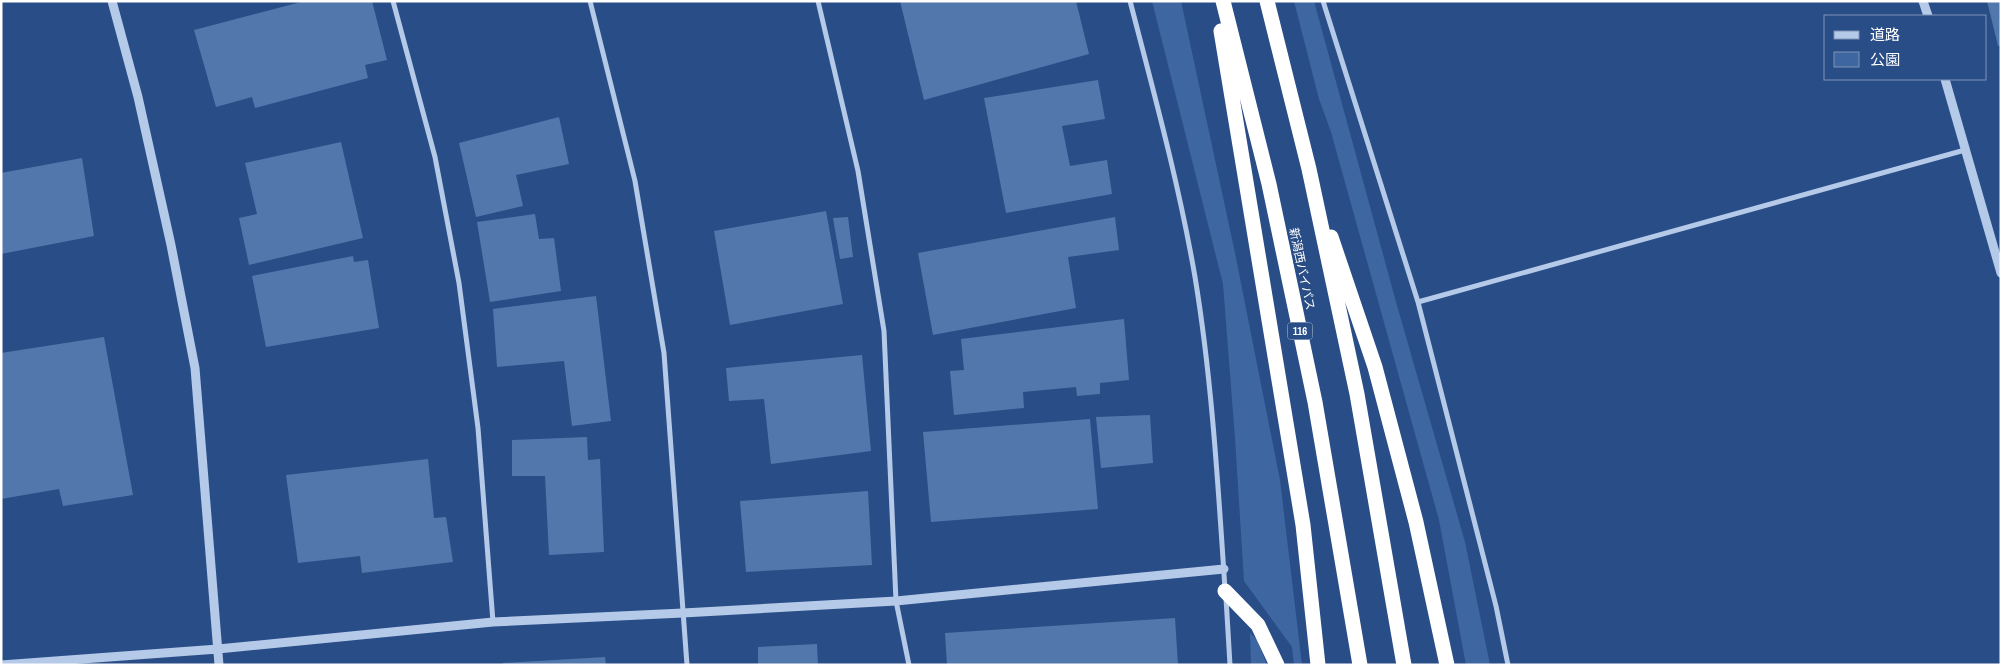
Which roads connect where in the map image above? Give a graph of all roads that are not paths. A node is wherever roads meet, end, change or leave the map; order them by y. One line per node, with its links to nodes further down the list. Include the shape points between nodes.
1 (112, 1): 22 (street, via 138,97 195,368)
2 (393, 1): 21 (street, via 435,157 459,283 478,428)
3 (590, 1): 20 (street, via 636,181 664,353)
4 (818, 1): 19 (street, via 858,171 884,331)
5 (1130, 1): 17 (street, via 1178,196 1194,276 1207,371)
6 (1216, 1): 29 (highway, via 1303,525)
7 (1223, 1): 30 (highway, 新潟西バイパス / 116, via 1269,184 1315,402)
8 (1267, 1): 14 (highway)
9 (1322, 1): 16 (street)
10 (1923, 1): 11 (street)
11 (1928, 15)
12 (1945, 80): 13 (street)
13 (1965, 150): 15 (street); 16 (street)
14 (1308, 169): 31 (highway, via 1357,394); 32 (highway, via 1375,367 1416,522)
15 (2001, 273)
16 (1418, 302): 33 (street, via 1496,606)
17 (1224, 569): 18 (street); 19 (street)
18 (1225, 591): 27 (street); 28 (highway, via 1258,625)
19 (896, 601): 20 (street); 26 (street)
20 (683, 613): 21 (street); 25 (street)
21 (493, 622): 22 (street)
22 (218, 649): 23 (street); 24 (street)
23 (1, 665)
24 (219, 665)
25 (687, 665)
26 (909, 665)
27 (1230, 665)
28 (1277, 665)
29 (1318, 665)
30 (1360, 665)
31 (1404, 665)
32 (1447, 665)
33 (1508, 665)

